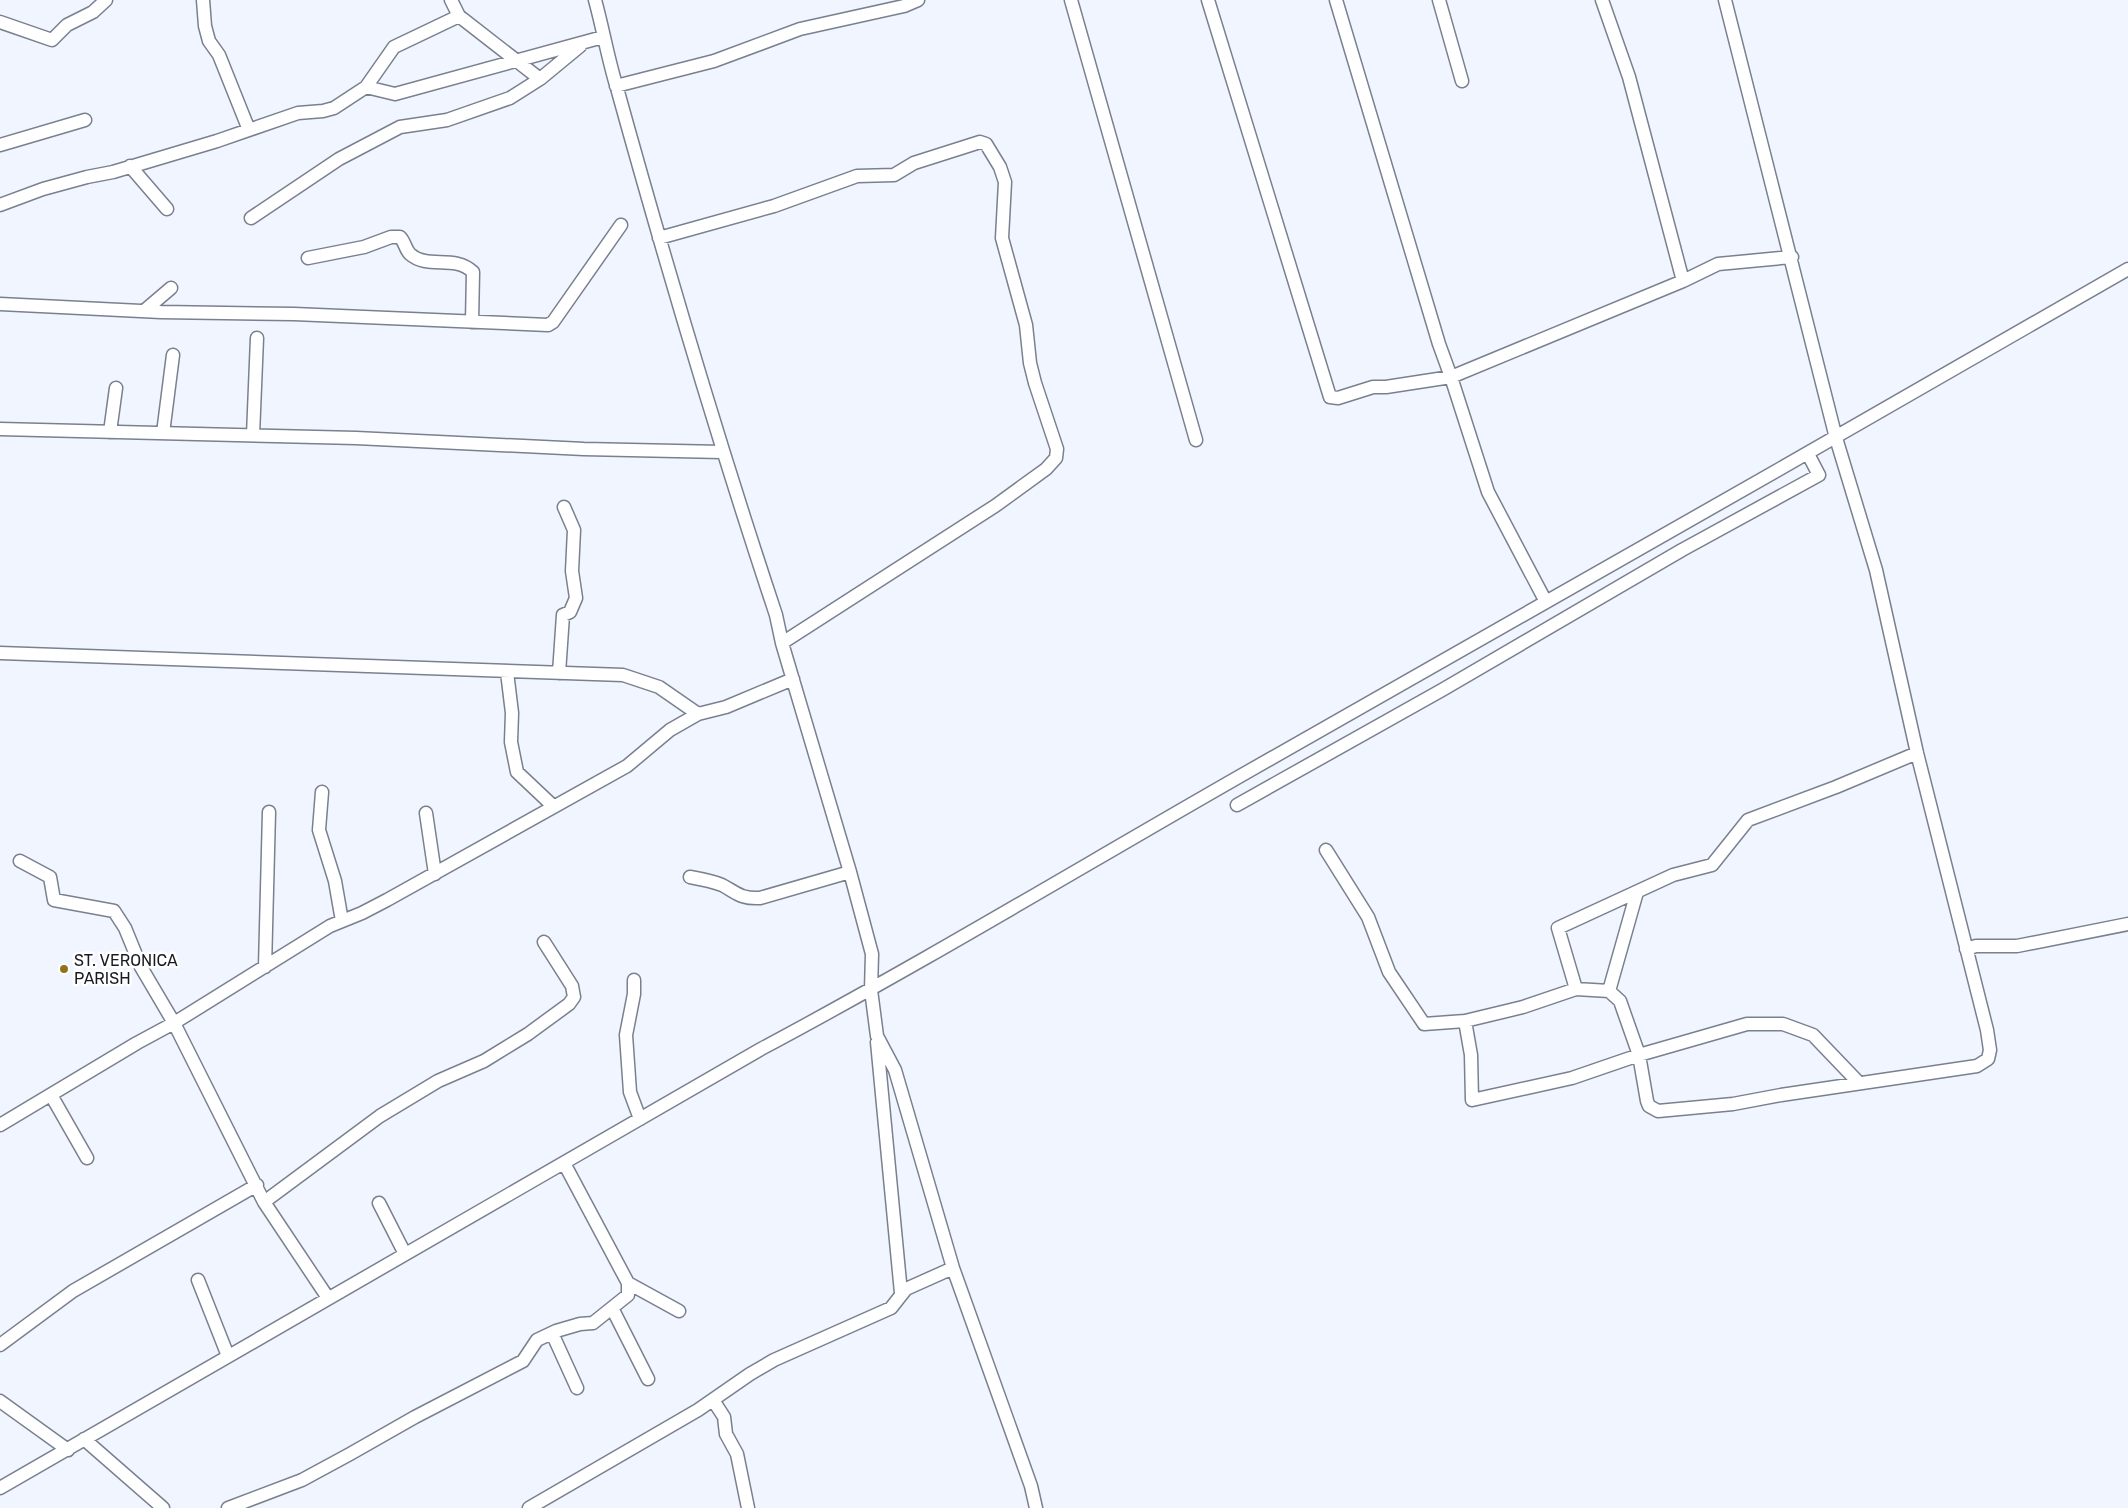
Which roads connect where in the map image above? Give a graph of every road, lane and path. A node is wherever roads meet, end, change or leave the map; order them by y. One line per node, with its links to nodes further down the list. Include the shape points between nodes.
1 (106, 0): 13 (street, via 93,12 67,25 52,40)
2 (203, 0): 22 (street, via 209,41 219,56)
3 (451, 0): 12 (street)
4 (595, 0): 14 (street)
5 (918, 0): 19 (street, via 800,29 714,61)
6 (1071, 0): 47 (street)
7 (1208, 0): 40 (street, via 1330,397)
8 (1336, 0): 40 (street)
9 (1439, 0): 18 (street)
10 (1602, 0): 33 (street, via 1629,76)
11 (1726, 0): 30 (street)
12 (459, 16): 16 (street); 20 (street, via 394,47)
13 (0, 22)
14 (603, 37): 15 (street); 19 (street)
15 (584, 43): 16 (street); 17 (street)
16 (517, 62): 17 (street); 20 (street, via 395,94)
17 (540, 79): 27 (street, via 510,98 472,112 447,120 400,127 339,159)
18 (1462, 81)
19 (616, 86): 29 (street)
20 (366, 87): 22 (street, via 334,108 298,113)
21 (85, 120): 23 (street)
22 (249, 130): 24 (street)
23 (0, 145)
24 (130, 166): 25 (street, via 43,189); 26 (street)
25 (0, 205)
26 (167, 209)
27 (251, 218)
28 (621, 225): 37 (street, via 553,322 548,325)
29 (659, 238): 48 (street); 52 (street, via 774,206 857,176 894,175 914,163 980,142 986,144 1003,174 1002,238 1026,324 1035,383 1057,448 1056,458 995,506)
30 (1792, 257): 33 (street, via 1718,264); 46 (street)
31 (308, 258): 37 (street, via 364,248 391,237 400,237 415,257 430,262 458,262 473,272)
32 (2128, 269): 46 (street)
33 (1683, 281): 40 (street)
34 (171, 288): 36 (street)
35 (0, 304): 36 (street)
36 (144, 311): 37 (street)
37 (472, 322)
38 (257, 338): 45 (street)
39 (174, 355): 44 (street)
40 (1451, 376): 51 (street, via 1488,492)
41 (116, 388): 43 (street)
42 (0, 429): 43 (street)
43 (110, 432): 44 (street)
44 (163, 433): 45 (street)
45 (253, 435): 48 (street)
46 (1836, 438): 49 (street); 58 (street, via 1876,570)
47 (1196, 440)
48 (722, 452): 52 (street, via 776,615)
49 (1808, 454): 51 (street); 60 (street, via 1819,475)
50 (564, 508): 55 (street, via 574,530 572,571 576,598 570,612 563,615)
51 (1546, 602): 76 (street)
52 (782, 643): 56 (street)
53 (0, 653): 54 (street)
54 (507, 672): 55 (street); 61 (street, via 517,772)
55 (560, 673): 57 (street, via 623,675 659,687)
56 (793, 679): 57 (street, via 726,707); 66 (street)
57 (698, 714): 61 (street, via 670,730 628,766)
58 (1917, 753): 69 (street, via 1748,820 1712,865 1673,875); 73 (street)
59 (322, 792): 70 (street, via 319,830 335,880)
60 (1237, 805)
61 (553, 806): 67 (street)
62 (269, 812): 74 (street)
63 (426, 813): 67 (street)
64 (1326, 850): 79 (street, via 1368,918 1389,972 1424,1024)
65 (20, 861): 80 (street, via 50,877 54,900 114,911 125,928 141,967)
66 (850, 872): 68 (street, via 750,899 720,884); 76 (street, via 872,954)
67 (435, 874): 70 (street)
68 (690, 877)
69 (1637, 892): 77 (street, via 1558,928); 78 (street)
70 (342, 921): 74 (street)
71 (2128, 924): 73 (street, via 2016,946)
72 (544, 942): 90 (street, via 572,986 574,997 569,1004 528,1034 484,1060 438,1081 380,1116)
73 (1966, 949): 83 (street, via 1987,1030 1988,1058 1977,1066)
74 (265, 967): 80 (street)
75 (634, 980): 85 (street, via 626,1035 630,1092)
76 (871, 990): 81 (street); 85 (street)
77 (1576, 990): 78 (street); 79 (street)
78 (1609, 990): 82 (street, via 1620,1001)
79 (1466, 1021): 82 (street, via 1472,1100 1572,1078)
80 (174, 1023): 84 (street); 89 (street)
81 (877, 1036): 93 (street, via 895,1070); 96 (street)
82 (1639, 1055): 83 (street, via 1747,1024 1783,1024 1813,1035); 83 (street, via 1649,1106 1662,1112)
83 (1859, 1083)
84 (51, 1095): 86 (street); 87 (street)
85 (640, 1119): 88 (street)
86 (0, 1125)
87 (88, 1158)
88 (564, 1162): 92 (street); 95 (street)
89 (257, 1185): 90 (street); 101 (street, via 73,1292)
90 (264, 1202): 97 (street)
91 (379, 1203): 92 (street)
92 (405, 1254): 97 (street)
93 (953, 1268): 96 (street); 114 (street)
94 (198, 1280): 102 (street)
95 (628, 1283): 98 (street, via 628,1296); 99 (street)
96 (901, 1293): 105 (street, via 891,1308 774,1360)
97 (328, 1298): 102 (street)
98 (612, 1308): 100 (street, via 593,1323); 103 (street)
99 (679, 1311)
100 (552, 1333): 104 (street); 111 (street, via 537,1340 523,1362 302,1480)
101 (0, 1345)
102 (228, 1356): 107 (street)
103 (648, 1379)
104 (577, 1388)
105 (713, 1400): 112 (street); 113 (street, via 724,1416 726,1434 736,1454)
106 (0, 1401): 108 (street)
107 (84, 1439): 108 (street); 110 (street)
108 (68, 1450): 109 (street)
109 (0, 1488)
110 (164, 1508)
111 (228, 1508)
112 (529, 1508)
113 (748, 1508)
114 (1036, 1508)

